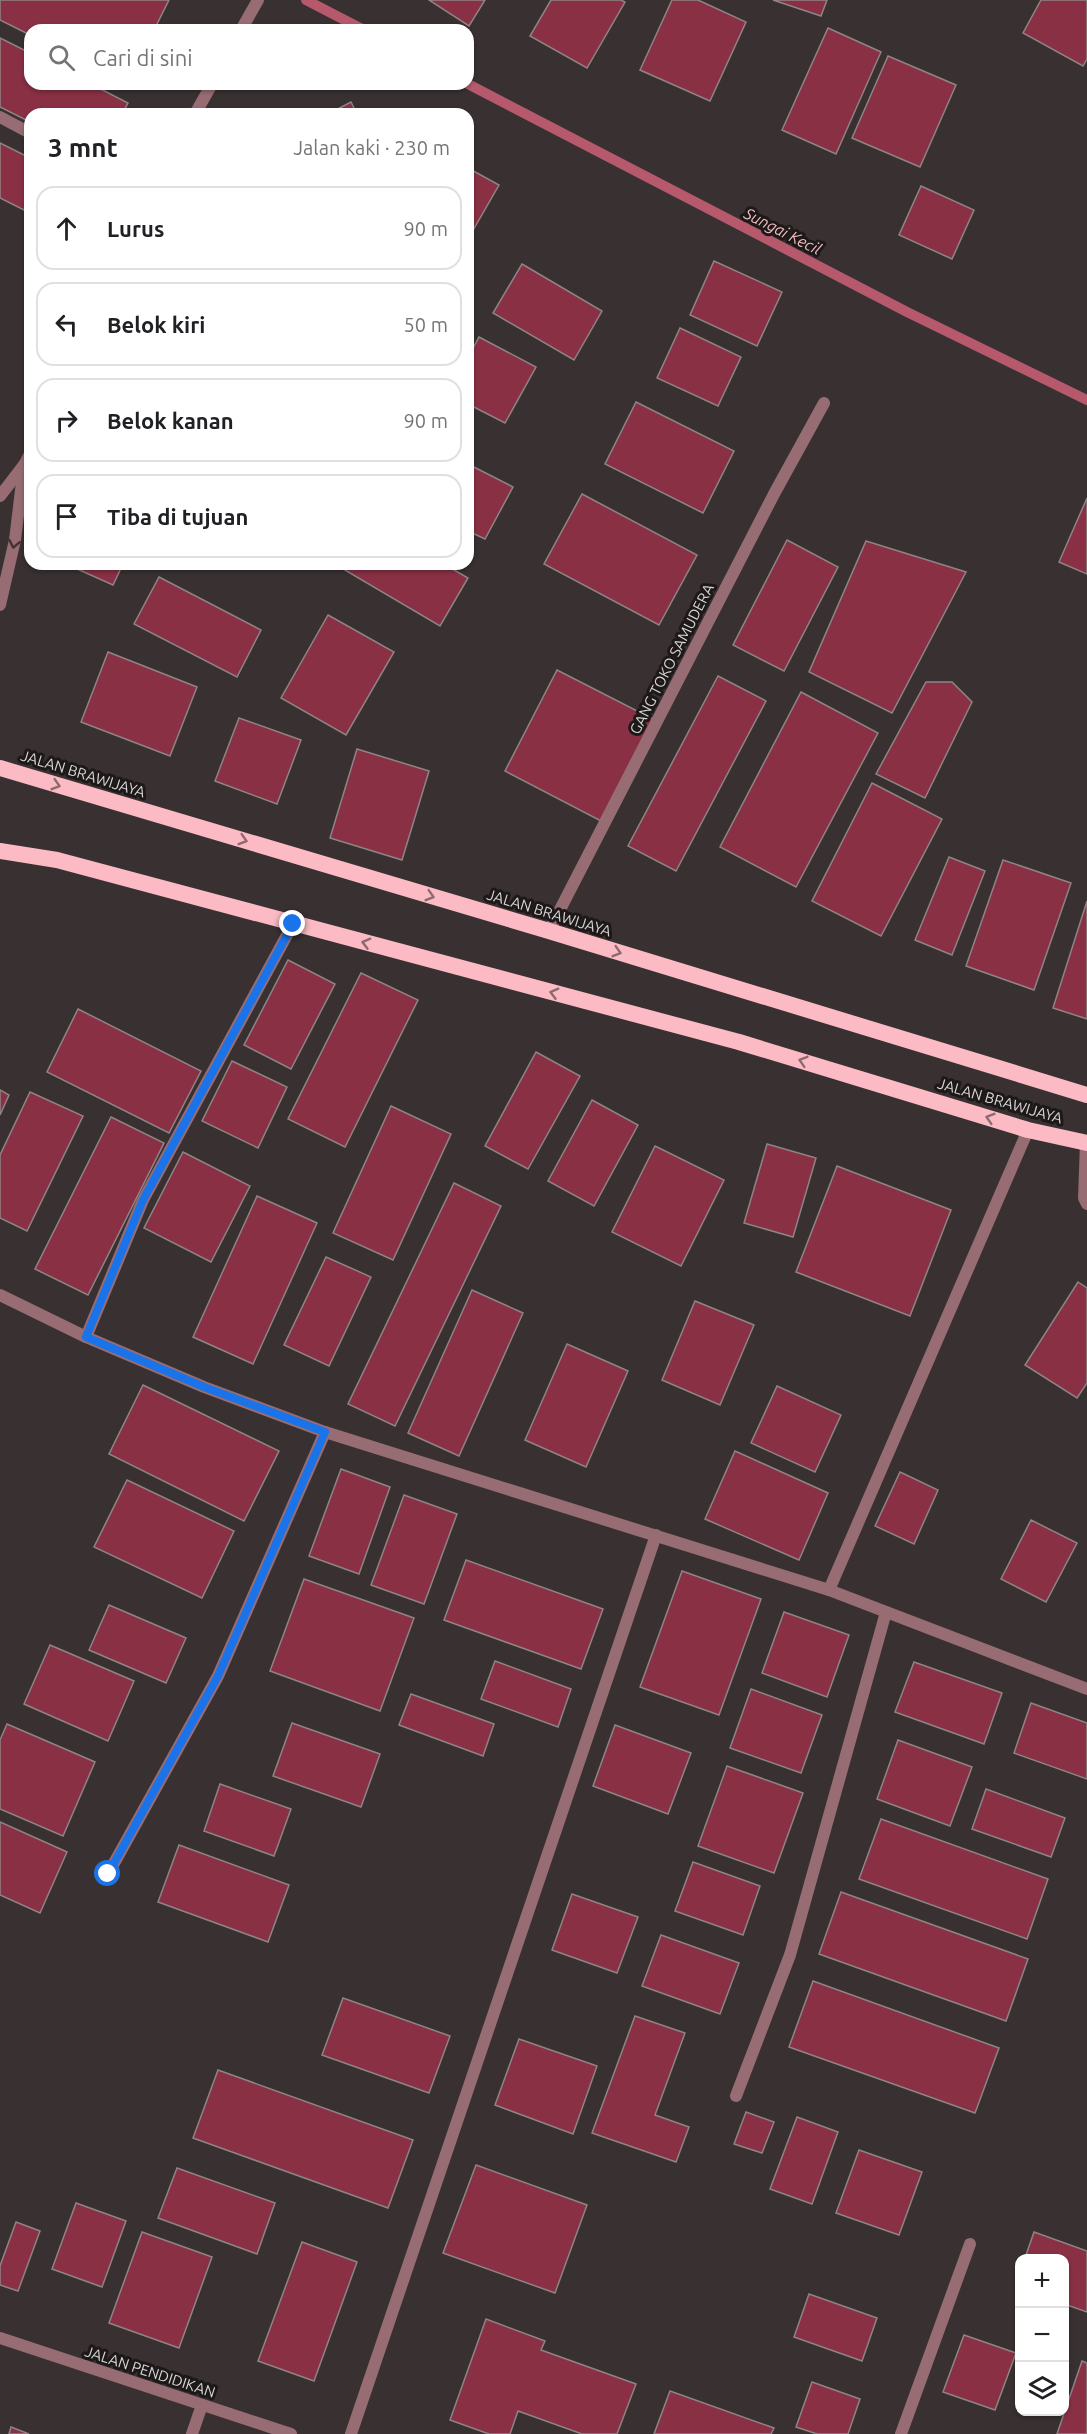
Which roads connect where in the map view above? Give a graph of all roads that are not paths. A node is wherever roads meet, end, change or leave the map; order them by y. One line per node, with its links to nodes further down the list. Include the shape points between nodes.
1 (258, 0): 2 (street)
2 (244, 24)
3 (209, 90): 4 (street)
4 (198, 108)
5 (0, 117): 6 (street)
6 (24, 130)
7 (824, 403): 14 (street, GANG TOKO SAMUDERA)
8 (24, 465): 9 (street); 10 (street, one-way to 10, via 15,540)
9 (0, 496)
10 (0, 605)
11 (0, 768): 14 (highway, JALAN BRAWIJAYA, one-way to 14)
12 (0, 851): 13 (highway, JALAN BRAWIJAYA, via 57,860)
13 (293, 924): 16 (highway, JALAN BRAWIJAYA, one-way to 13, via 739,1042); 20 (street, via 143,1200)
14 (549, 931): 15 (highway, JALAN BRAWIJAYA, one-way to 15)
15 (1087, 1095)
16 (1028, 1130): 17 (highway, JALAN BRAWIJAYA); 23 (street)
17 (1086, 1143): 18 (street)
18 (1087, 1204)
19 (0, 1295): 20 (street)
20 (86, 1337): 21 (street)
21 (325, 1432): 22 (street); 26 (street, via 218,1676)
22 (656, 1535): 23 (street); 33 (street)
23 (829, 1590): 24 (street)
24 (886, 1612): 25 (street); 27 (street, via 789,1955)
25 (1087, 1689)
26 (108, 1874)
27 (736, 2096)
28 (970, 2244): 34 (street)
29 (0, 2338): 30 (street, JALAN PENDIDIKAN)
30 (202, 2405): 31 (street); 32 (street, JALAN PENDIDIKAN)
31 (192, 2434)
32 (291, 2434)
33 (351, 2434)
34 (901, 2434)

